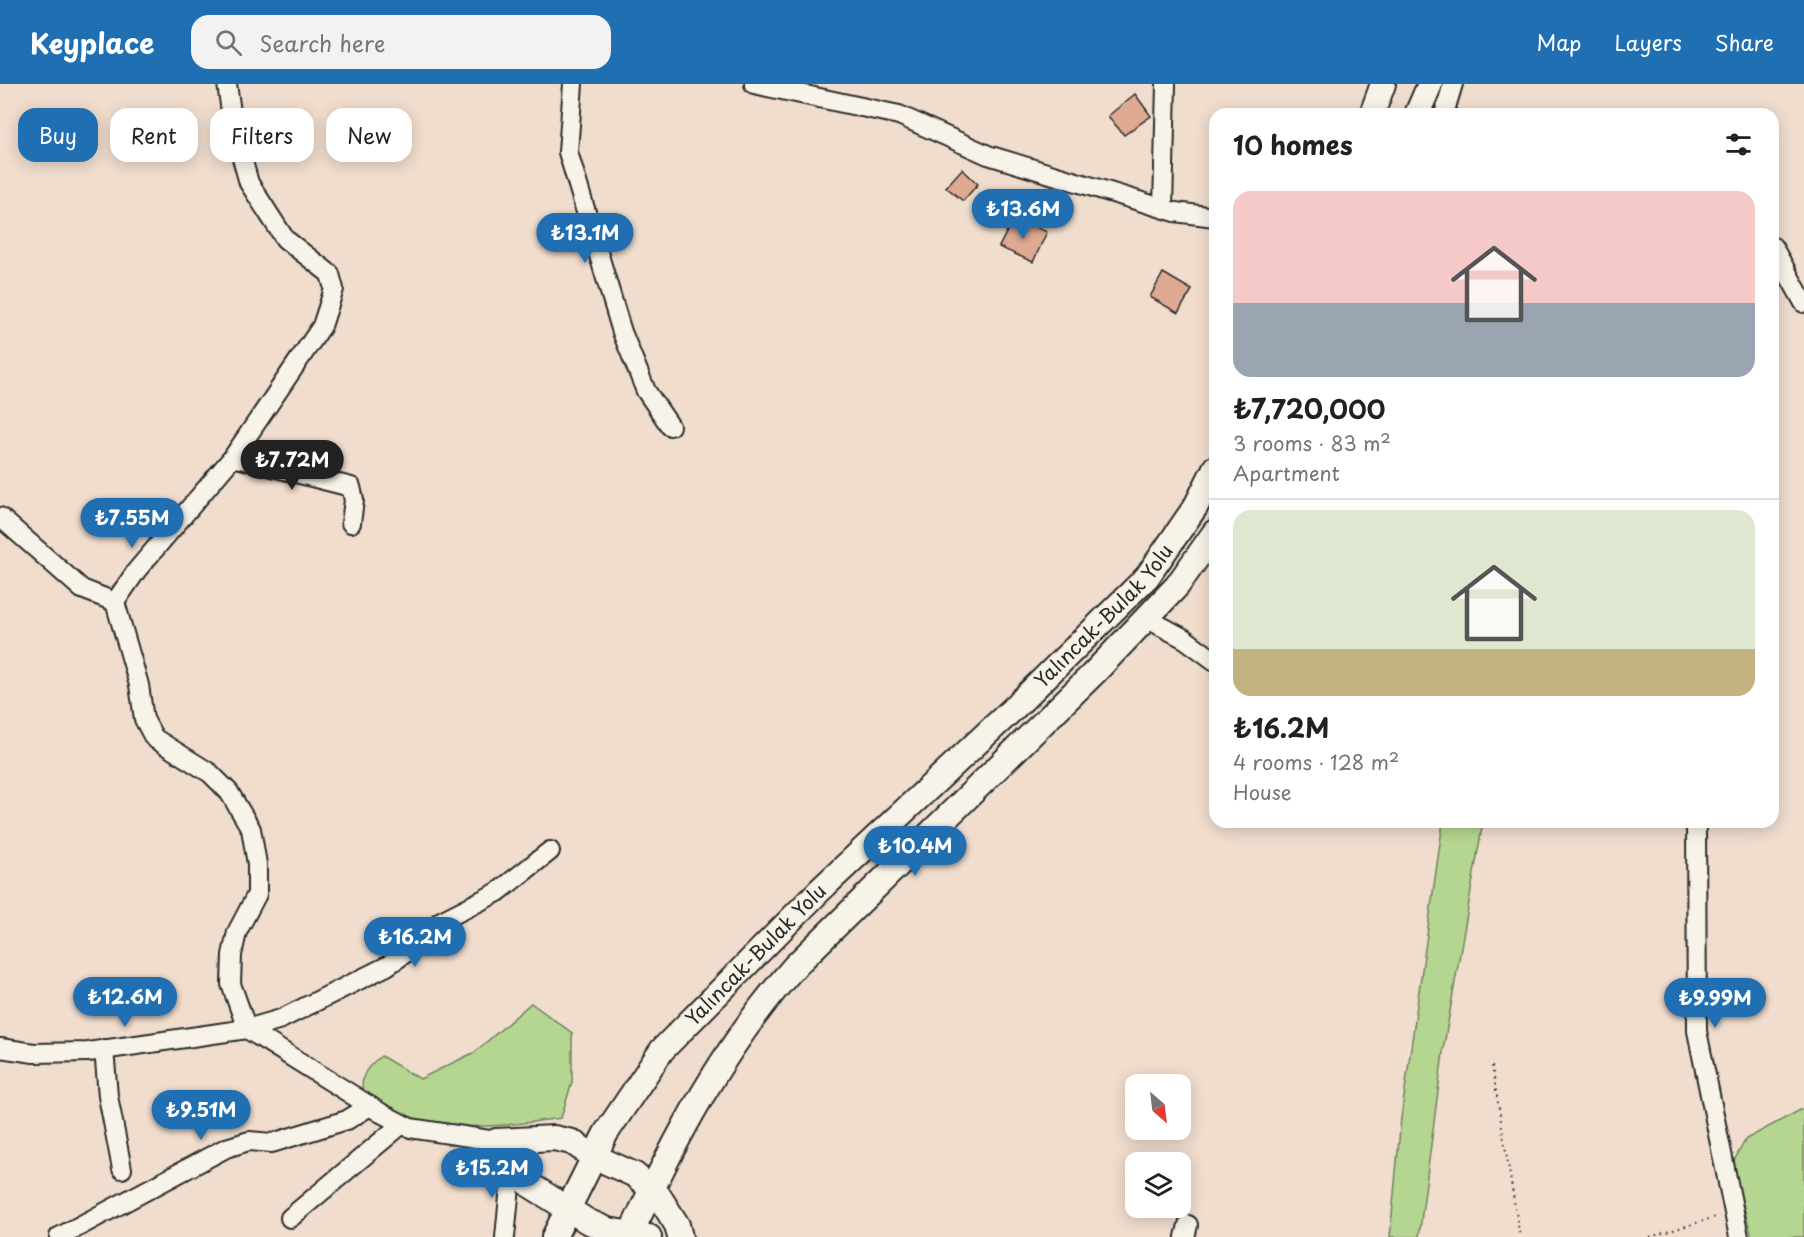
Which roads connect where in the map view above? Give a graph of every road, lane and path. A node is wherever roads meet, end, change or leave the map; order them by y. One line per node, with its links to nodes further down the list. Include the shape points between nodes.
1 (227, 84): 16 (street, via 233,126 249,183 285,239 330,274 334,290 322,326)
2 (573, 84): 15 (street, via 568,152 622,332 646,391)
3 (754, 84): 11 (street, via 899,115 988,155)
4 (1166, 84): 11 (street)
5 (1383, 84): 8 (main road)
6 (1430, 84): 9 (main road)
7 (1453, 84): 10 (street)
8 (1374, 108)
9 (1420, 108)
10 (1446, 108)
11 (1164, 208): 12 (street)
12 (1209, 216)
13 (1779, 258): 14 (street)
14 (1804, 303)
15 (670, 426)
16 (233, 457): 19 (street, via 351,487); 21 (street, via 137,570)
17 (1209, 480): 33 (main road, Yalıncak-Bulak Yolu, via 1196,506 1147,577 725,984 662,1050)
18 (0, 517): 21 (street, via 82,589)
19 (351, 523)
20 (1209, 541): 22 (main road, Yalıncak-Bulak Yolu, via 1177,586)
21 (115, 602): 26 (street, via 144,719 154,738 210,773 229,792 251,829 257,864 256,894 237,932 231,984)
22 (1146, 618): 23 (street); 36 (main road, Yalıncak-Bulak Yolu, via 795,966 757,1009 725,1055)
23 (1209, 657)
24 (1696, 828): 38 (street, via 1697,1031)
25 (550, 851): 26 (street, via 498,892 441,921 387,966 309,1007)
26 (247, 1029): 28 (street); 30 (street)
27 (0, 1048): 28 (street, via 34,1053)
28 (104, 1049): 35 (street, via 108,1096)
29 (1492, 1066): 45 (path)
30 (370, 1106): 31 (street); 41 (street, via 347,1120 272,1143 249,1141 226,1148)
31 (402, 1124): 32 (street, via 431,1133); 39 (street)
32 (496, 1140): 33 (main road, via 565,1139); 34 (main road)
33 (593, 1156): 36 (main road, via 630,1172); 37 (main road, Yalıncak-Bulak Yolu)
34 (512, 1166): 37 (main road, via 530,1185); 42 (street)
35 (123, 1169)
36 (651, 1189): 40 (main road, Yalıncak-Bulak Yolu); 44 (main road, via 672,1215)
37 (567, 1207): 40 (main road, via 598,1227); 43 (main road, Yalıncak-Bulak Yolu)
38 (1733, 1211): 46 (path); 47 (street)
39 (290, 1218)
40 (636, 1236)
41 (58, 1237)
42 (505, 1237)
43 (554, 1237)
44 (680, 1237)
45 (1520, 1237)
46 (1650, 1237)
47 (1739, 1237)

